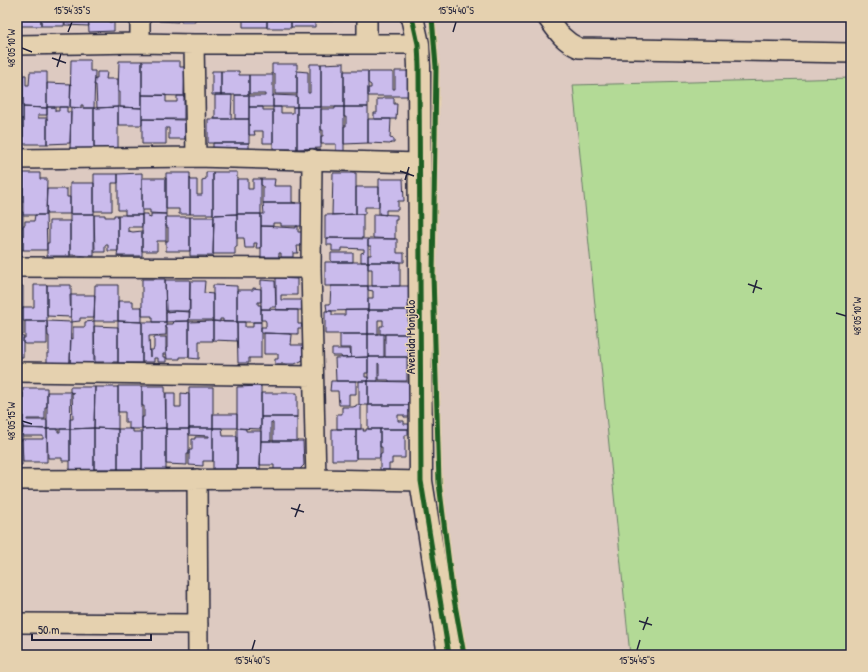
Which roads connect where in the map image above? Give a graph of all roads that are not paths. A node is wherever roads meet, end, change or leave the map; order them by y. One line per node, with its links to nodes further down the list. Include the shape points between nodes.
1 (140, 17): 5 (street)
2 (367, 17): 7 (street)
3 (412, 17): 8 (street, Avenida Monjolo)
4 (547, 17): 10 (street, via 561,37 579,48)
5 (140, 43): 6 (street); 9 (street)
6 (194, 44): 7 (street); 11 (street)
7 (367, 44): 8 (street)
8 (418, 44): 14 (street, Avenida Monjolo)
9 (17, 45)
10 (851, 53)
11 (196, 157): 12 (street); 13 (street)
12 (17, 159)
13 (312, 159): 14 (street); 16 (street)
14 (420, 163): 22 (street, Avenida Monjolo)
15 (17, 267): 16 (street)
16 (311, 268): 18 (street)
17 (17, 372): 18 (street)
18 (313, 376): 20 (street)
19 (197, 479): 20 (street); 21 (street); 24 (street)
20 (316, 479): 22 (street)
21 (17, 480)
22 (421, 481): 26 (street, Avenida Monjolo)
23 (17, 623): 24 (street)
24 (198, 624): 25 (street)
25 (198, 655)
26 (449, 655)

